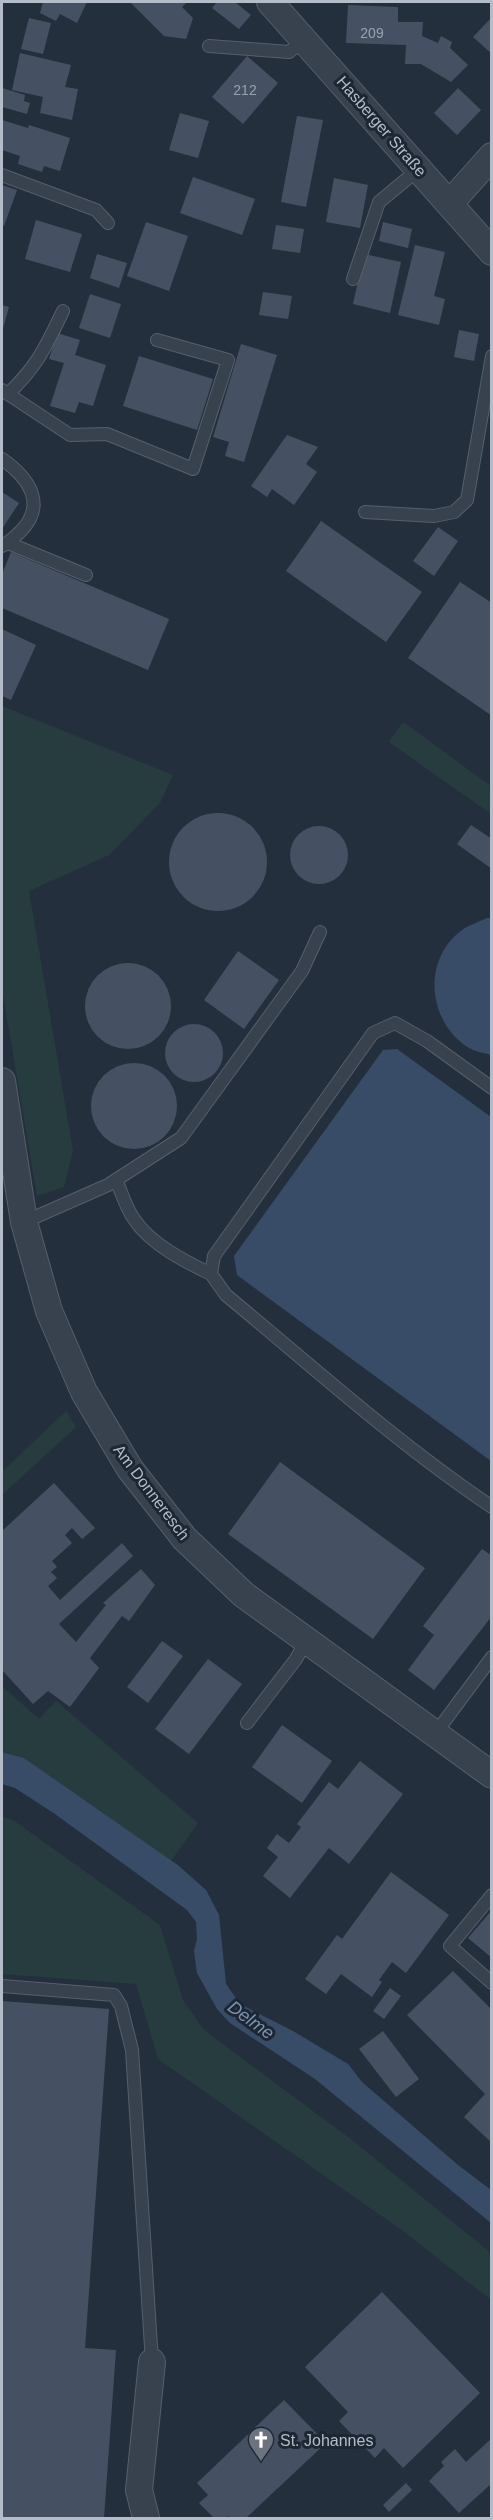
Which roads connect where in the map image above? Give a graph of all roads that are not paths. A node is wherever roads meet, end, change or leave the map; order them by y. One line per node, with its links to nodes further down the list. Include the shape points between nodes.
1 (270, 2): 2 (street, Hasberger Straße)
2 (305, 39): 3 (lane, via 289,52); 5 (street, Hasberger Straße)
3 (209, 46)
4 (492, 156): 7 (street)
5 (419, 169): 7 (street, Hasberger Straße); 10 (lane, via 379,202)
6 (2, 176): 8 (lane, via 96,210)
7 (450, 203): 9 (street, Hasberger Straße)
8 (108, 223)
9 (492, 252)
10 (353, 279)
11 (63, 311): 14 (lane, via 41,357 30,372)
12 (157, 340): 14 (lane, via 228,360 192,470 107,434 70,435)
13 (492, 356): 16 (lane, via 467,500 454,512 435,516)
14 (5, 392)
15 (2, 459): 17 (lane, via 24,479 34,495 33,515)
16 (365, 512)
17 (5, 544): 18 (lane)
18 (86, 574)
19 (320, 932): 23 (lane, via 302,971 181,1138)
20 (2, 1081): 22 (street, Am Donneresch)
21 (492, 1088): 25 (lane, via 395,1023 373,1033 214,1256)
22 (4, 1115): 24 (street, Am Donneresch)
23 (116, 1180): 24 (lane); 25 (lane, via 134,1220 160,1244)
24 (24, 1222): 27 (street, Am Donneresch, via 48,1311 84,1392 130,1469 185,1539 244,1595)
25 (211, 1274): 26 (lane, via 226,1294 373,1418)
26 (492, 1507)
27 (306, 1641): 29 (lane); 30 (street, Am Donneresch)
28 (492, 1657): 30 (lane)
29 (247, 1723)
30 (435, 1734): 31 (street, Am Donneresch)
31 (492, 1775)
32 (492, 1894): 33 (lane, via 450,1946)
33 (492, 1983)
34 (2, 1986): 35 (lane, via 114,1995 121,2006 132,2050)
35 (152, 2362): 36 (street, via 139,2490)
36 (146, 2518)

